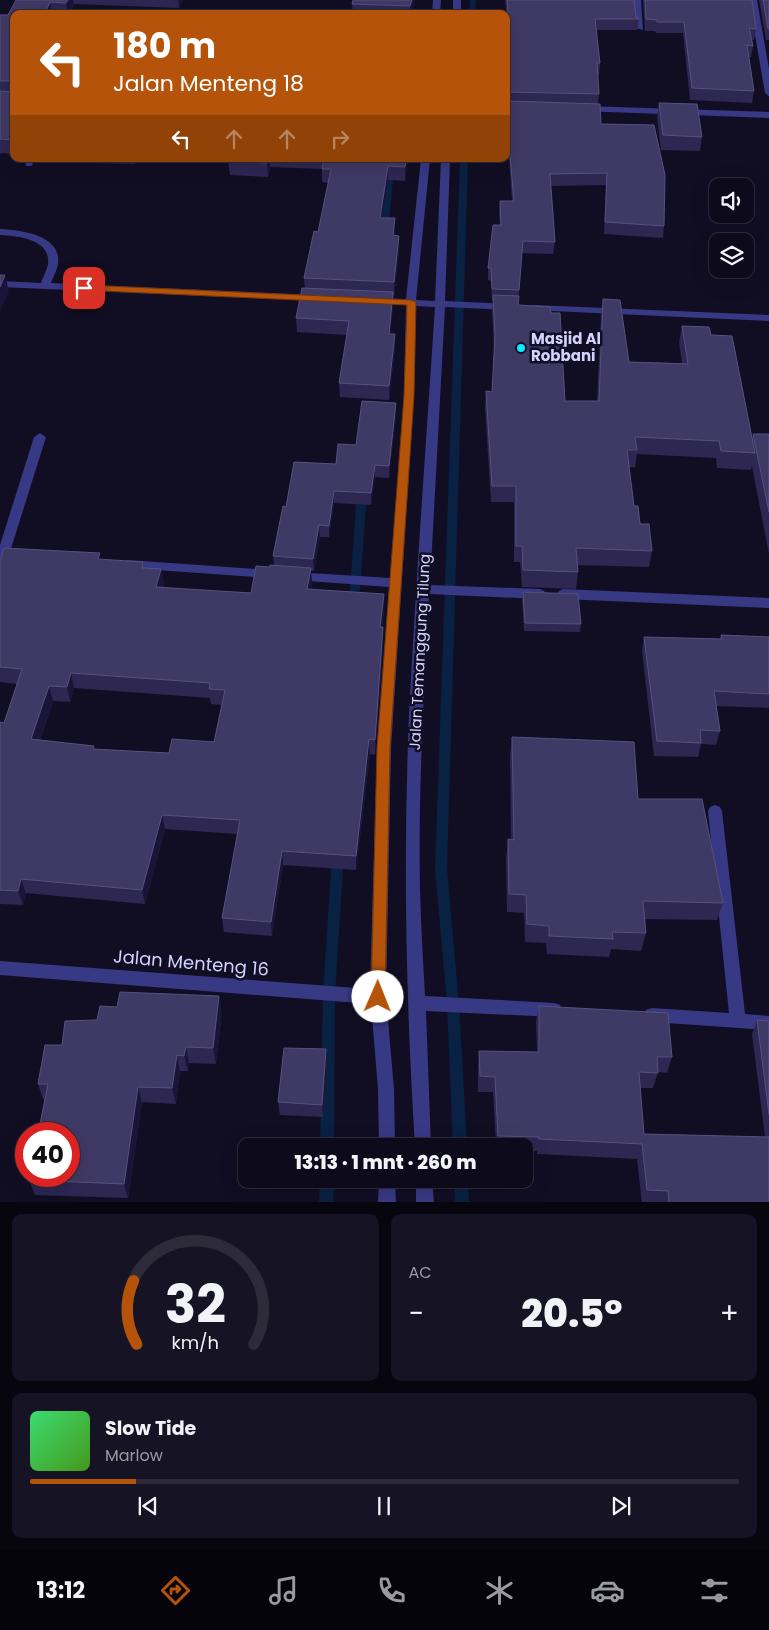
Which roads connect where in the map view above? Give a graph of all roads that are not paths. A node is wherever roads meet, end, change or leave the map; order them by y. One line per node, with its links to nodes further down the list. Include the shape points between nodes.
1 (637, 0): 3 (street)
2 (753, 0): 4 (street)
3 (640, 28)
4 (769, 93)
5 (573, 109): 6 (street)
6 (769, 115)
7 (425, 162): 14 (street)
8 (446, 162): 15 (street, Jalan Temanggung Tilung)
9 (0, 232): 11 (street, via 30,235 49,249 53,262)
10 (0, 284): 11 (street)
11 (45, 286): 12 (street)
12 (328, 299)
13 (367, 300): 14 (street)
14 (411, 302): 15 (street); 20 (street, via 409,396)
15 (440, 304): 16 (street); 21 (street, Jalan Temanggung Tilung)
16 (769, 318)
17 (40, 437): 18 (street)
18 (5, 555)
19 (115, 564): 20 (street)
20 (396, 583): 25 (street, via 384,748)
21 (423, 589): 22 (street); 26 (street, Jalan Temanggung Tilung, via 413,824)
22 (769, 603)
23 (715, 811): 29 (street)
24 (0, 968): 25 (street, Jalan Menteng 16)
25 (378, 997): 31 (street)
26 (418, 1003): 27 (street); 32 (street, Jalan Temanggung Tilung)
27 (571, 1011)
28 (640, 1015): 29 (street)
29 (738, 1020): 30 (street)
30 (769, 1022)
31 (387, 1138)
32 (423, 1138)
33 (387, 1188): 35 (street)
34 (424, 1188): 36 (street)
35 (387, 1202)
36 (425, 1202)

